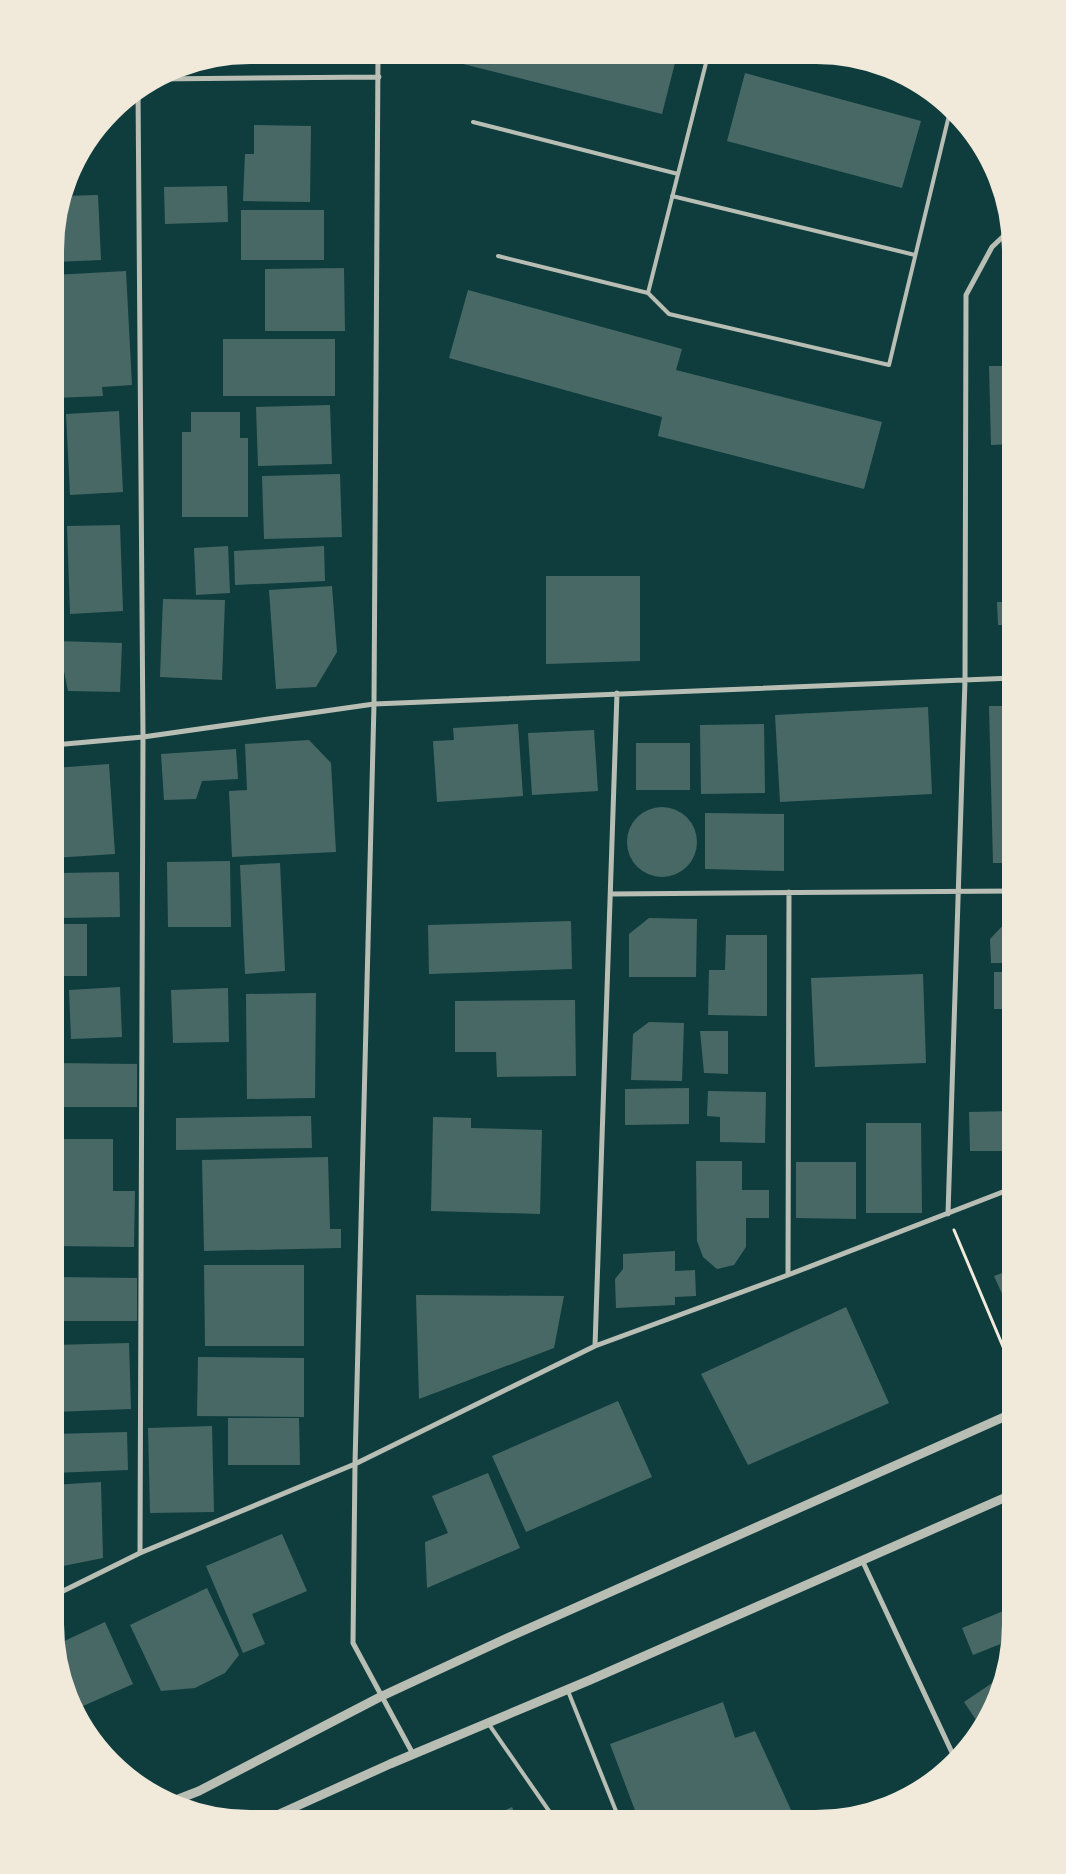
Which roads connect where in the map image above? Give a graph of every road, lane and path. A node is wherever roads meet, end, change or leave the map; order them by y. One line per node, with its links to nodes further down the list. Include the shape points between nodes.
1 (378, 61): 3 (street)
2 (706, 61): 8 (lane)
3 (379, 77): 4 (street); 17 (street)
4 (171, 79)
5 (138, 98): 18 (street)
6 (949, 117): 11 (lane)
7 (473, 122): 8 (lane)
8 (678, 174): 9 (lane)
9 (672, 196): 11 (lane); 13 (lane)
10 (1004, 236): 15 (street, via 992,246 966,295)
11 (915, 254): 13 (lane, via 889,365 669,314)
12 (498, 256): 13 (lane)
13 (648, 293)
14 (1005, 678): 15 (street)
15 (965, 680): 16 (street); 20 (street)
16 (617, 693): 17 (street); 23 (street)
17 (374, 704): 18 (street); 30 (street)
18 (143, 737): 19 (street); 32 (street)
19 (61, 745)
20 (959, 891): 21 (street); 22 (street); 25 (street)
21 (1005, 891)
22 (789, 892): 23 (street); 26 (street)
23 (611, 894): 27 (street)
24 (1005, 1191): 25 (street)
25 (948, 1214): 26 (street); 28 (path)
26 (788, 1275): 27 (street)
27 (595, 1346): 30 (street)
28 (1005, 1351)
29 (1005, 1417): 36 (street)
30 (355, 1464): 32 (street); 36 (street, via 353,1643)
31 (1005, 1497): 33 (street)
32 (140, 1553): 34 (street)
33 (862, 1559): 35 (street); 38 (street)
34 (61, 1592)
35 (567, 1690): 37 (street); 43 (lane)
36 (380, 1697): 39 (street); 40 (street)
37 (488, 1723): 39 (street); 42 (lane)
38 (953, 1753)
39 (413, 1754): 41 (street)
40 (180, 1799)
41 (282, 1813)
42 (550, 1813)
43 (617, 1813)

